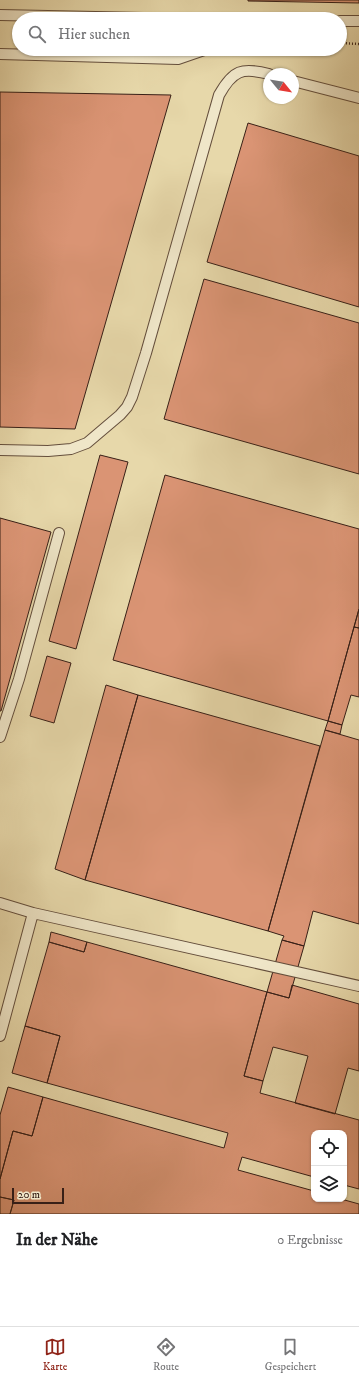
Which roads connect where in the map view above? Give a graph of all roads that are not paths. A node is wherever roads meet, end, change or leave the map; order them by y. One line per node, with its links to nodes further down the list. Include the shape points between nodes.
1 (0, 15): 2 (lane)
2 (12, 15)
3 (347, 21): 4 (lane)
4 (359, 21)
5 (0, 54): 6 (lane)
6 (12, 54)
7 (71, 56): 8 (lane, via 178,59)
8 (187, 56)
9 (263, 73): 12 (lane, via 243,71 233,76 219,95 146,353 127,407 87,443 71,450)
10 (299, 83): 11 (lane)
11 (359, 98)
12 (0, 450)
13 (59, 533): 14 (lane, via 19,679)
14 (0, 737)
15 (0, 903): 16 (lane)
16 (33, 913): 17 (lane); 18 (lane)
17 (359, 986)
18 (0, 1036)

